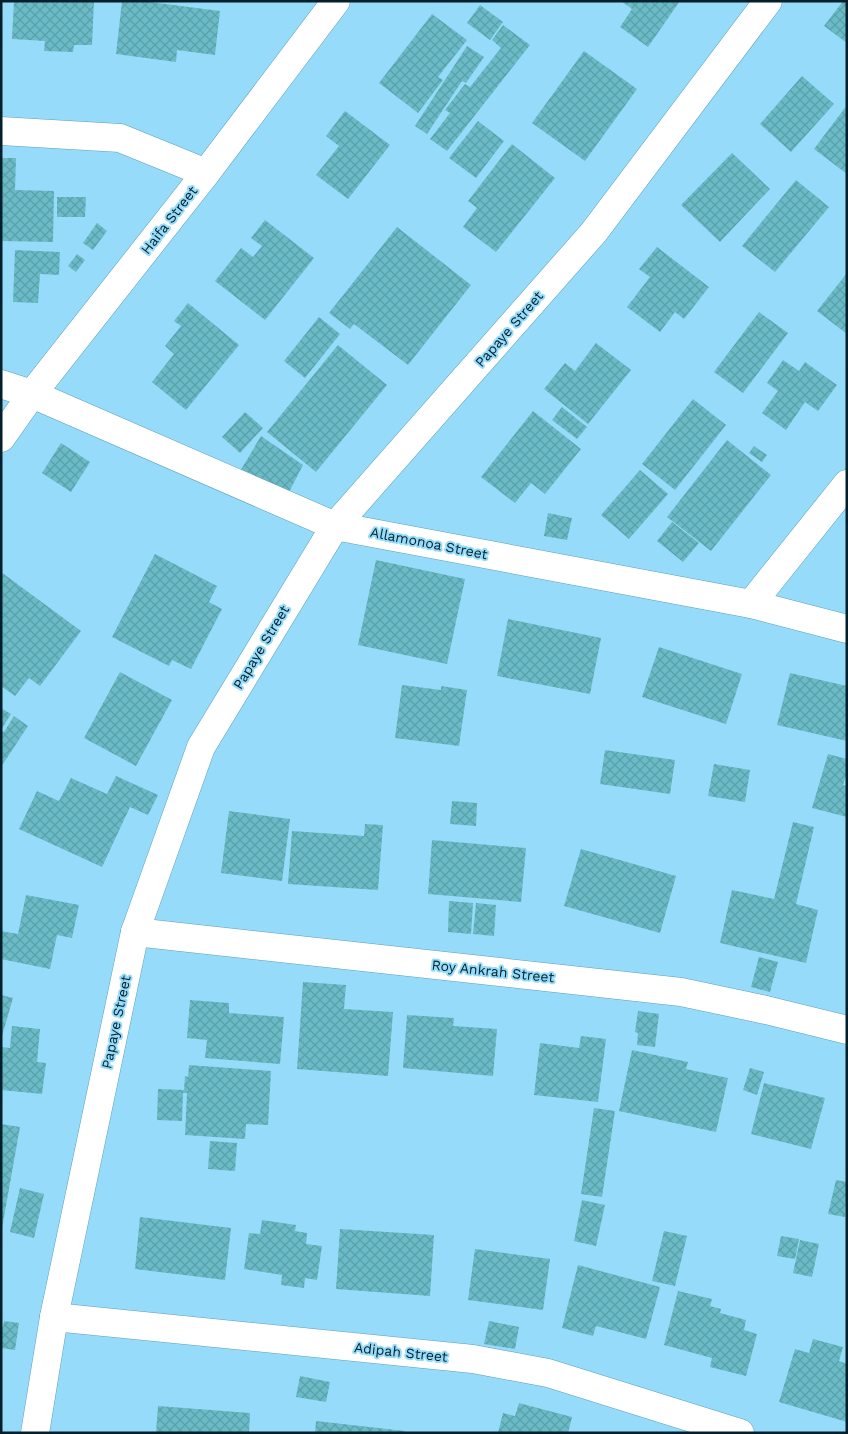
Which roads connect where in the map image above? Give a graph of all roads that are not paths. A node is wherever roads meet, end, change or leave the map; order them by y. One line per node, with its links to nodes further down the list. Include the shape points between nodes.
1 (336, 1): 4 (street, Haifa Street)
2 (768, 1): 9 (street, Papaye Street, via 594,232)
3 (1, 131): 4 (street, via 120,138)
4 (206, 172): 6 (street, Haifa Street)
5 (1, 384): 6 (street, Allamonoa Street)
6 (32, 394): 7 (street, Haifa Street); 9 (street, Allamonoa Street)
7 (1, 438)
8 (847, 484): 10 (street)
9 (335, 526): 10 (street, Allamonoa Street); 12 (street, Papaye Street, via 201,747)
10 (751, 604): 11 (street, Allamonoa Street)
11 (847, 630)
12 (135, 932): 13 (street, Roy Ankrah Street, via 681,992); 14 (street, Papaye Street)
13 (847, 1030)
14 (54, 1317): 15 (street, Papaye Street); 16 (street, Adipah Street, via 473,1359 548,1374)
15 (35, 1433)
16 (740, 1433)

